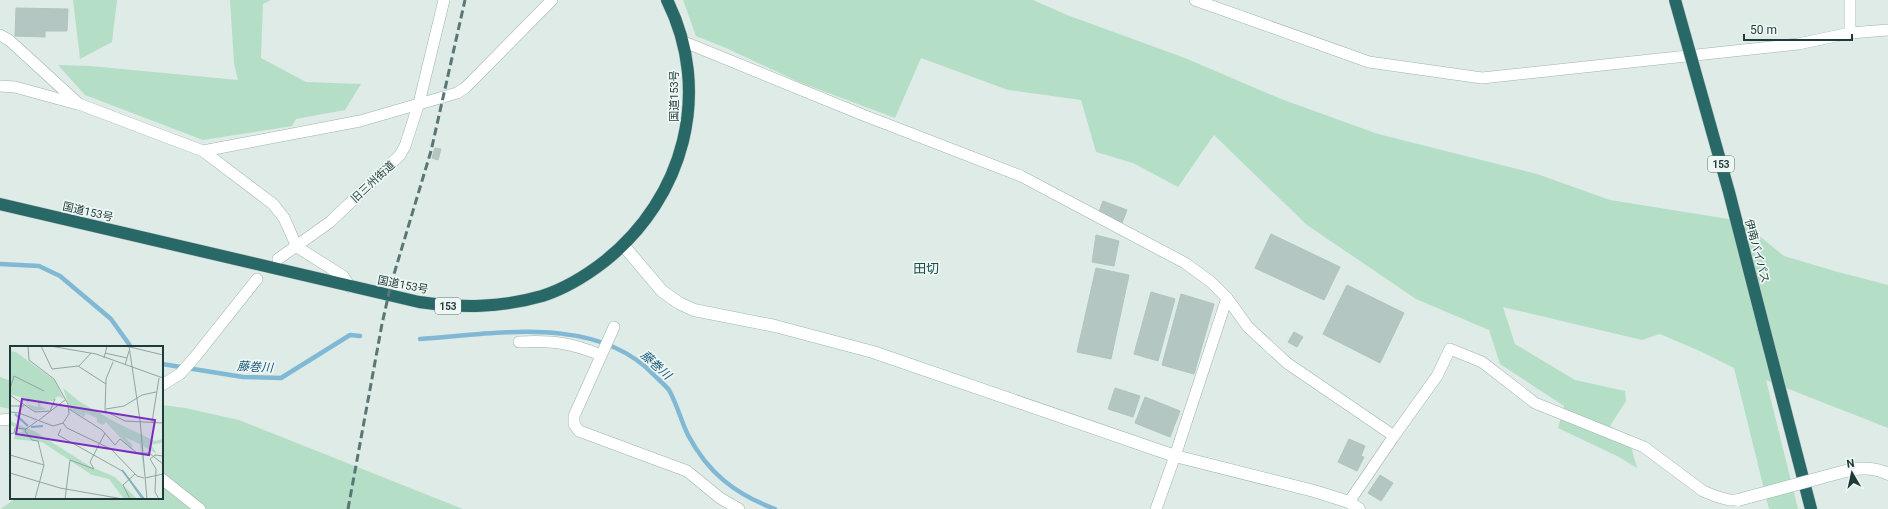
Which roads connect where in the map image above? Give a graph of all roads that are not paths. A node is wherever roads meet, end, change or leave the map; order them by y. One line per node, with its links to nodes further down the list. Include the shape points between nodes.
1 (444, 0): 12 (street, 旧三州街道)
2 (552, 0): 12 (street, via 466,88)
3 (667, 0): 10 (highway, 国道153号 / 153)
4 (1195, 0): 8 (street, via 1369,62 1482,78 1798,44)
5 (1675, 0): 37 (highway, 伊南バイパス / 153, bridge, via 1729,192)
6 (1850, 0): 8 (street)
7 (1888, 30): 8 (street)
8 (1850, 33)
9 (0, 35): 13 (street, via 9,40)
10 (682, 41): 16 (highway, 国道153号 / 153, via 688,72 689,111 680,156 643,224); 21 (street, via 1021,176 1185,263 1211,282)
11 (0, 86): 13 (street, via 15,87)
12 (419, 103): 14 (street, via 360,121); 17 (street, 旧三州街道, via 405,146 394,163 330,222)
13 (79, 104): 14 (street)
14 (203, 151): 17 (street, via 273,204 284,218)
15 (0, 204): 20 (highway, 国道153号 / 153)
16 (623, 246): 20 (highway, 国道153号 / 153, via 578,279 543,296 514,303 455,307); 29 (street, via 662,291 694,310 776,326 873,352)
17 (298, 247): 18 (street, 旧三州街道); 20 (street, via 343,276)
18 (278, 259)
19 (258, 279): 25 (street, via 195,358 180,374)
20 (350, 287)
21 (1227, 298): 28 (street, via 1248,327 1287,363); 29 (street)
22 (612, 332): 24 (street)
23 (519, 342): 24 (street, via 547,341 577,346)
24 (602, 354): 35 (street, via 574,416 574,424 579,431 687,471 720,498)
25 (163, 384)
26 (10, 419): 27 (street)
27 (0, 420)
28 (1394, 436): 32 (street, via 1437,376 1450,349 1482,362 1535,403 1644,447 1703,490 1715,496); 33 (street)
29 (1176, 456): 33 (street, via 1314,491); 36 (street)
30 (1888, 474): 32 (street, bridge, via 1880,470 1853,469)
31 (163, 480): 34 (street)
32 (1738, 500)
33 (1354, 506)
34 (200, 509)
35 (739, 509)
36 (1156, 509)
37 (1811, 509)

